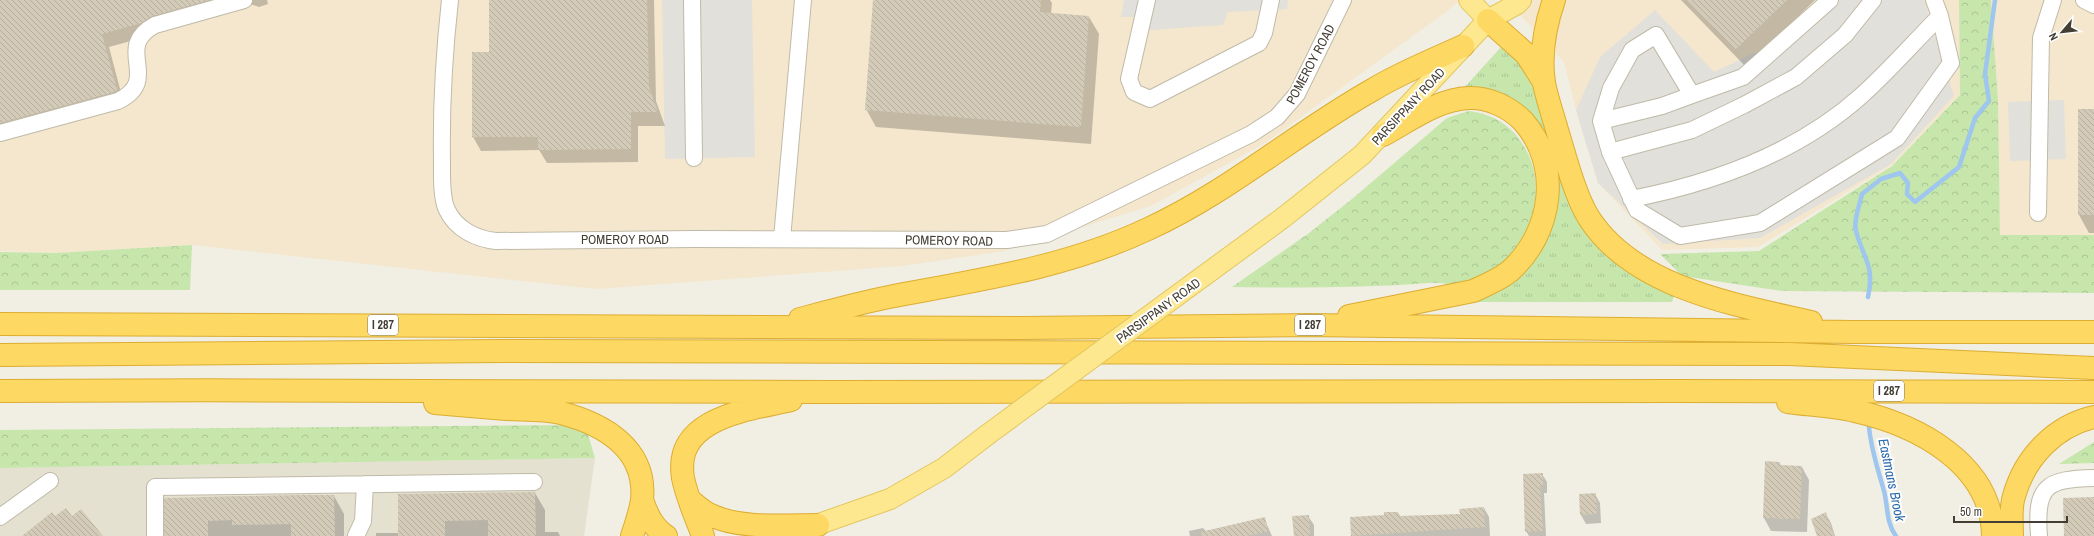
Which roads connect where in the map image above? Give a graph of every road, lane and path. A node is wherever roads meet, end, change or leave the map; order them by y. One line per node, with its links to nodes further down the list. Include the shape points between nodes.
1 (244, 0): 23 (street, via 155,25 144,31 138,41 136,53 139,78 135,90 118,102)
2 (450, 0): 29 (street, POMEROY ROAD, via 441,111 442,180 446,209 461,228 482,239 496,241)
3 (692, 0): 26 (street)
4 (803, 0): 29 (street)
5 (1147, 0): 6 (street, via 1129,79 1134,92 1150,99 1259,43 1264,33)
6 (1271, 0)
7 (1343, 0): 29 (street, POMEROY ROAD, via 1297,94 1277,117 1251,134 1047,234 1006,240)
8 (1469, 0): 17 (main road)
9 (1520, 0): 17 (main road, PARSIPPANY ROAD, via 1517,4)
10 (1554, 0): 20 (highway, via 1543,52)
11 (1830, 0): 21 (street, via 1743,77)
12 (1873, 0): 25 (street, via 1845,35 1796,77 1692,130)
13 (1934, 0): 18 (street)
14 (2053, 0): 28 (street, via 2041,38)
15 (2084, 0): 16 (street)
16 (2094, 5)
17 (1491, 10): 19 (main road, PARSIPPANY ROAD); 20 (highway, via 1526,54)
18 (1940, 16): 27 (street, via 1860,96 1816,129 1767,158 1717,177); 27 (street, via 1951,63 1897,138 1760,223 1680,236 1637,210)
19 (1463, 46): 24 (main road, PARSIPPANY ROAD); 32 (highway, via 1374,89 1189,208 1105,248 1060,263 1006,276 886,298)
20 (1544, 83): 33 (highway, via 1580,198 1594,226 1615,248 1639,266 1697,293 1734,305)
21 (1692, 96): 22 (street); 22 (street, via 1656,35 1632,50 1611,88)
22 (1601, 121): 25 (street)
23 (0, 133)
24 (1383, 135): 31 (highway, via 1452,100 1482,98 1506,108 1532,132 1545,160 1547,200 1535,240 1509,271 1492,283 1473,291); 50 (main road, PARSIPPANY ROAD, bridge, via 1362,156 1284,217 944,468 890,499)
25 (1610, 152): 27 (street)
26 (694, 158)
27 (1631, 199)
28 (2038, 213)
29 (782, 239)
30 (0, 324): 32 (highway, I 287)
31 (1308, 325): 32 (highway, I 287); 33 (highway, I 287)
32 (767, 327)
33 (1853, 332): 34 (highway, I 287)
34 (2094, 332)
35 (0, 355): 36 (highway, via 503,351 1781,354)
36 (2094, 368)
37 (247, 389): 38 (highway, I 287); 40 (highway, I 287); 47 (highway, via 560,413 597,425 622,443 636,466 641,482)
38 (0, 390)
39 (1684, 390): 40 (highway, I 287); 41 (highway, I 287); 57 (highway, via 1853,410 1902,425 1921,434 1954,458 1976,480 1990,507)
40 (827, 392): 48 (highway, via 726,415 708,424 693,438 684,456 683,477)
41 (2094, 392)
42 (2094, 417): 58 (highway, via 2067,427 2051,437 2031,460 2014,496)
43 (2094, 478): 59 (street, via 2067,478 2055,482 2044,491 2039,503)
44 (50, 481): 49 (street)
45 (534, 482): 46 (street)
46 (365, 484): 51 (street, via 155,487); 52 (street, via 363,522)
47 (642, 500): 53 (highway); 54 (highway, via 652,522)
48 (690, 500): 50 (highway, via 722,520 754,524); 55 (highway)
49 (0, 517)
50 (818, 525): 56 (main road, PARSIPPANY ROAD)
51 (155, 536)
52 (356, 536)
53 (632, 536)
54 (666, 536)
55 (703, 536)
56 (783, 536)
57 (1993, 536)
58 (2012, 536)
59 (2039, 536)

